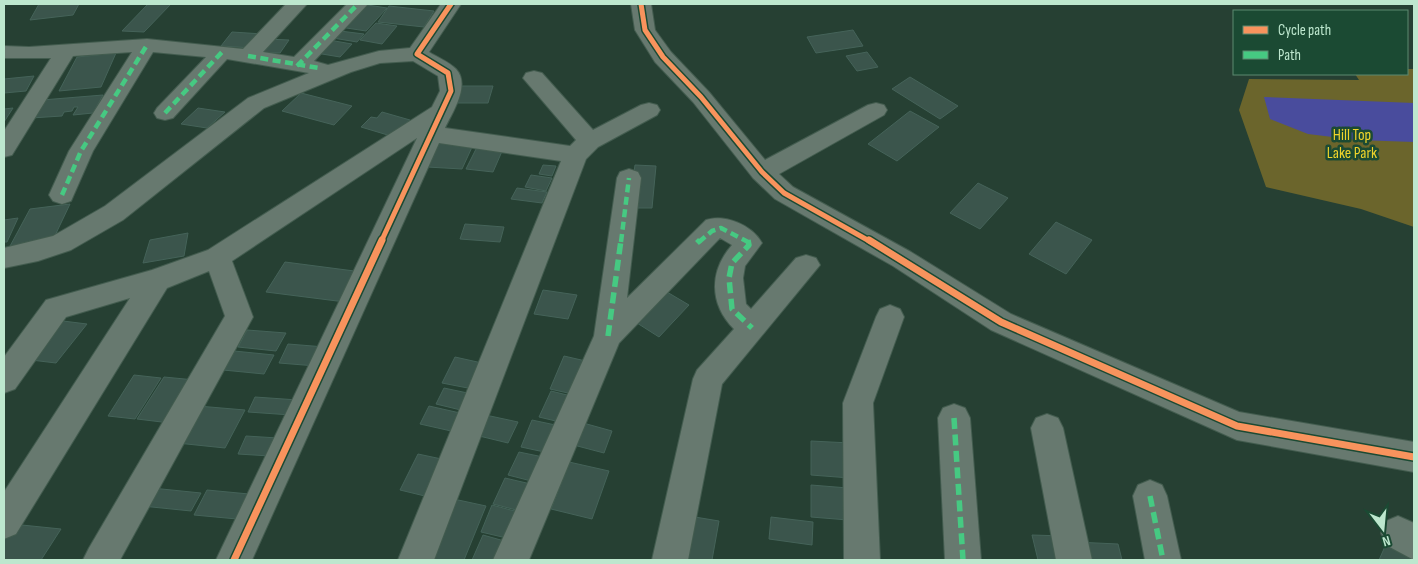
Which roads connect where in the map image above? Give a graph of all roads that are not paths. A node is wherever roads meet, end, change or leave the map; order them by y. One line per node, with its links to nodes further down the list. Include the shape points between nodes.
1 (297, 4): 10 (street)
2 (358, 4): 11 (street)
3 (451, 4): 9 (street)
4 (641, 4): 20 (street, via 645,30 663,57 701,97)
5 (147, 45): 6 (street); 8 (street); 22 (street, via 81,151)
6 (66, 50): 7 (street); 19 (street)
7 (4, 52)
8 (222, 52): 10 (street); 16 (street)
9 (418, 54): 17 (street, via 448,73 451,91); 24 (street, via 379,57 343,67 256,103 114,213 62,243 38,252)
10 (248, 56): 11 (street)
11 (296, 66): 12 (street)
12 (319, 68)
13 (534, 78): 18 (street)
14 (649, 110): 18 (street)
15 (876, 110): 20 (street)
16 (165, 113)
17 (435, 123): 18 (street); 23 (street); 37 (street)
18 (582, 148): 38 (street)
19 (4, 149)
20 (762, 172): 33 (street, via 784,194 902,259 1001,322 1237,426)
21 (629, 178): 29 (street)
22 (62, 195)
23 (217, 257): 26 (street); 36 (street, via 240,317)
24 (4, 258)
25 (806, 265): 28 (street)
26 (157, 280): 30 (street, via 56,308); 35 (street)
27 (890, 317): 41 (street, via 858,402)
28 (752, 328): 29 (street, via 732,309 729,286 732,263 749,242 721,226 715,227 698,243); 40 (street, via 708,379)
29 (608, 336): 39 (street)
30 (4, 380)
31 (954, 418): 42 (street)
32 (1047, 428): 43 (street)
33 (1414, 457)
34 (1150, 496): 44 (street)
35 (4, 522)
36 (101, 560)
37 (234, 560)
38 (416, 560)
39 (510, 560)
40 (670, 560)
41 (862, 560)
42 (963, 560)
43 (1074, 560)
44 (1163, 560)

